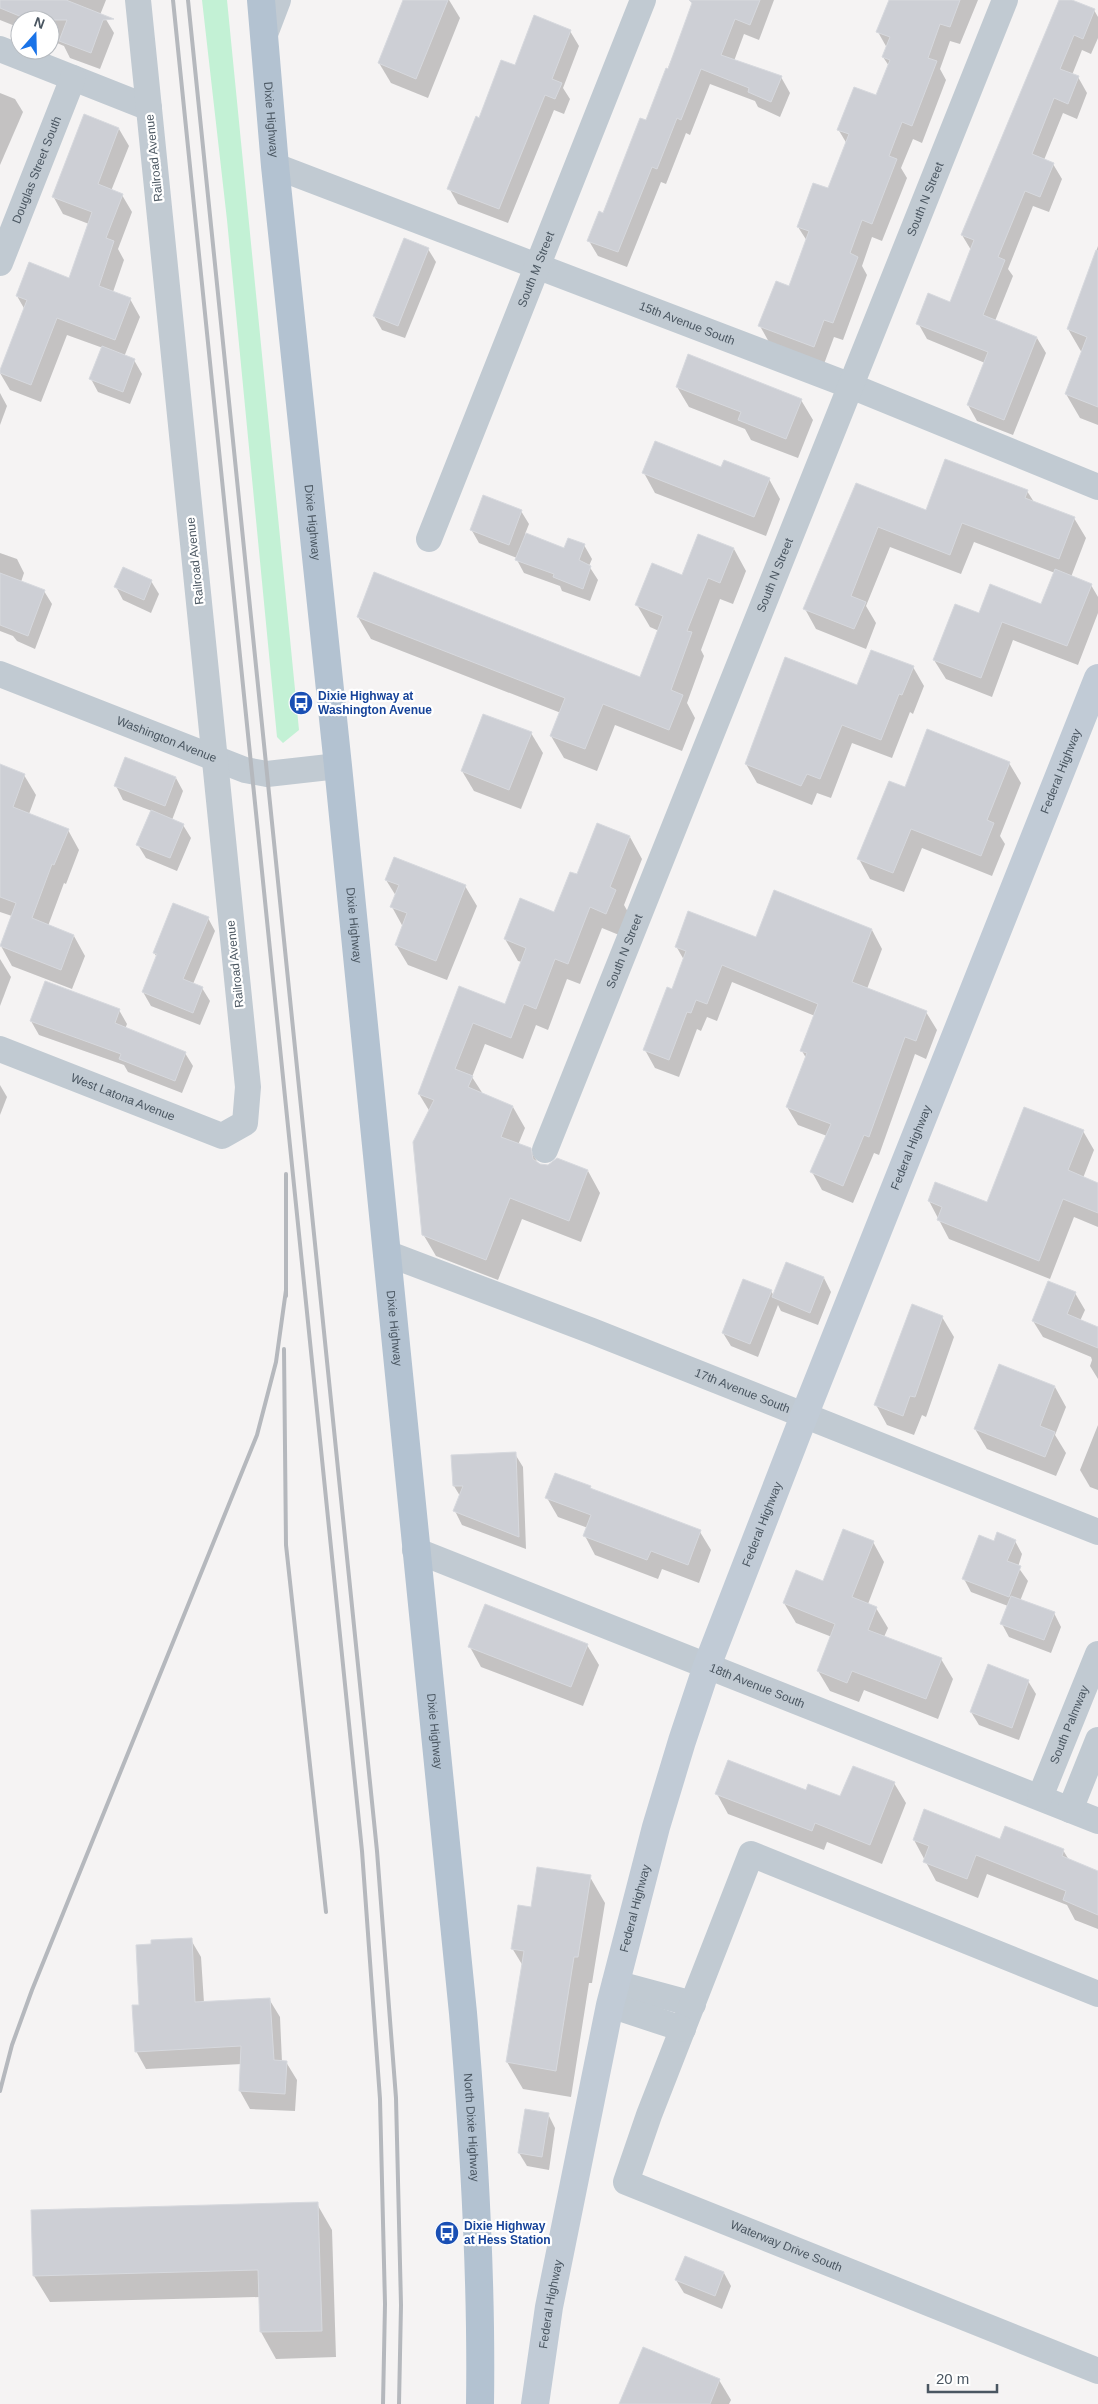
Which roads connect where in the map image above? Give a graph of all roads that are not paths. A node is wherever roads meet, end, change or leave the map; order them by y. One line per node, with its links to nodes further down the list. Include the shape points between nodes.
1 (138, 0): 9 (street, Railroad Avenue)
2 (261, 0): 6 (main road, Dixie Highway)
3 (278, 0): 6 (street)
4 (642, 0): 12 (street, South M Street)
5 (1005, 0): 13 (street, South N Street)
6 (265, 34): 10 (main road, Dixie Highway)
7 (0, 49): 8 (street)
8 (73, 78): 9 (street); 11 (street, Douglas Street South)
9 (149, 108): 18 (street, Railroad Avenue)
10 (275, 166): 12 (street, 15th Avenue South); 19 (main road, Dixie Highway)
11 (0, 263)
12 (538, 266): 13 (street, 15th Avenue South); 15 (street, South M Street)
13 (851, 386): 14 (street, 15th Avenue South); 22 (street, South N Street)
14 (1098, 487)
15 (429, 539)
16 (0, 674): 18 (street, Washington Avenue)
17 (1098, 678): 24 (main road, Federal Highway)
18 (214, 758): 19 (street, Washington Avenue, via 245,770 267,774); 21 (street, Railroad Avenue, via 248,1087)
19 (338, 766): 23 (main road, Dixie Highway)
20 (0, 1049): 21 (street, West Latona Avenue, via 222,1136)
21 (245, 1123)
22 (545, 1150)
23 (386, 1254): 24 (street, 17th Avenue South, via 592,1331); 26 (main road, Dixie Highway)
24 (804, 1416): 25 (street, 17th Avenue South); 28 (main road, Federal Highway)
25 (1098, 1532)
26 (415, 1550): 28 (street, 18th Avenue South); 33 (main road, Dixie Highway)
27 (1098, 1654): 30 (street, South Palmway)
28 (707, 1666): 30 (street, 18th Avenue South); 34 (main road, Federal Highway, via 656,1827)
29 (1098, 1740): 31 (street)
30 (1040, 1797): 31 (street, 18th Avenue South)
31 (1070, 1810): 32 (street, 18th Avenue South)
32 (1098, 1821)
33 (446, 1852): 39 (main road, North Dixie Highway, via 473,2128 479,2256)
34 (612, 1994): 36 (street); 37 (street); 40 (main road, Federal Highway, via 551,2298)
35 (1098, 1994): 36 (street, via 751,1854)
36 (693, 2004): 37 (street)
37 (683, 2029): 38 (street, Waterway Drive South, via 626,2182)
38 (1098, 2371)
39 (480, 2404)
40 (535, 2404)

